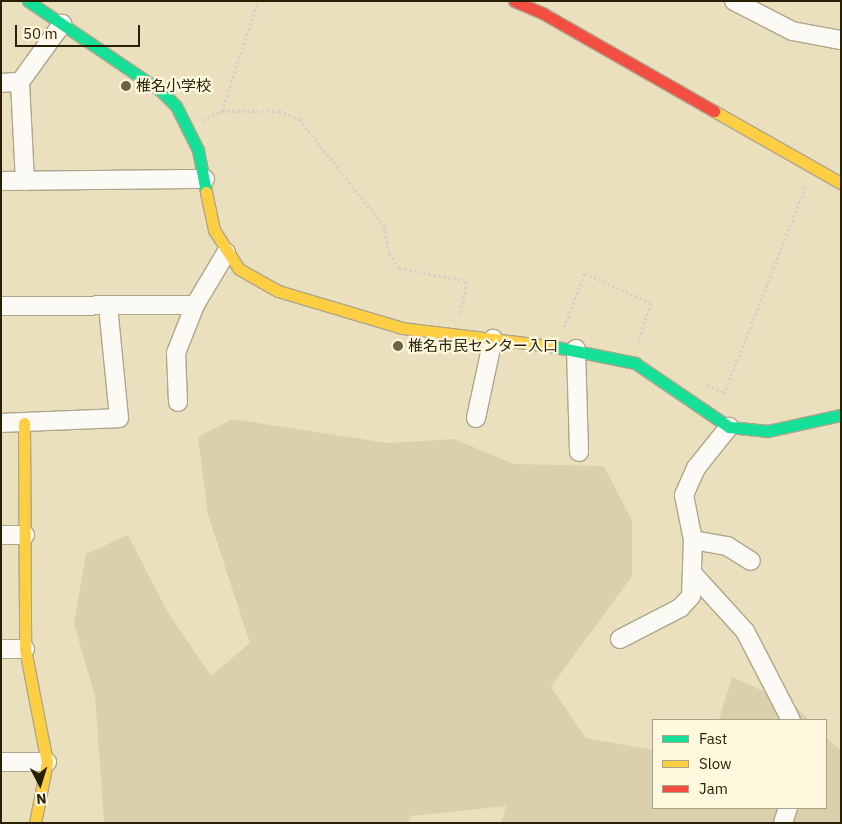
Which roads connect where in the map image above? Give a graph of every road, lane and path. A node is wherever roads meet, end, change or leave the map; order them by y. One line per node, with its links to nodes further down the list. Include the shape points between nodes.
1 (28, 1): 5 (street)
2 (258, 1): 9 (path)
3 (514, 1): 11 (street, via 544,14)
4 (734, 1): 6 (street, via 792,31)
5 (55, 13): 7 (street); 10 (street, via 160,91)
6 (841, 40)
7 (20, 82): 8 (street); 14 (street)
8 (1, 83)
9 (222, 110): 10 (path); 20 (path, via 279,110 299,119 384,226 389,253 399,268 467,282 460,315)
10 (190, 127): 12 (street)
11 (813, 168): 15 (street); 26 (path)
12 (204, 179): 14 (street); 16 (street, via 214,230)
13 (1, 181): 14 (street)
14 (25, 181)
15 (841, 183)
16 (226, 252): 17 (street); 22 (street, via 240,268 278,291 402,328)
17 (195, 305): 19 (street); 28 (street, via 176,353)
18 (1, 306): 19 (street)
19 (108, 306): 32 (street, via 119,418)
20 (470, 317)
21 (554, 328): 23 (path, via 563,330 585,273 651,304 637,341)
22 (493, 339): 24 (street); 30 (street)
23 (645, 346)
24 (576, 349): 33 (street, via 647,368); 34 (street)
25 (701, 382): 26 (path)
26 (724, 392): 27 (path)
27 (723, 400)
28 (178, 402)
29 (841, 415): 33 (street, via 768,431)
30 (476, 418)
31 (1, 423): 32 (street)
32 (24, 423): 36 (street)
33 (729, 427): 37 (street, via 696,468 684,496)
34 (579, 452)
35 (1, 535): 36 (street)
36 (25, 535): 42 (street)
37 (693, 540): 38 (street, via 727,546); 39 (street)
38 (751, 561)
39 (694, 575): 40 (street, via 691,596 680,608); 43 (street, via 745,630)
40 (620, 639)
41 (1, 649): 42 (street)
42 (26, 649): 45 (street)
43 (790, 719)
44 (1, 762): 45 (street)
45 (47, 762): 47 (street)
46 (788, 809): 48 (street)
47 (35, 823)
48 (783, 823)

